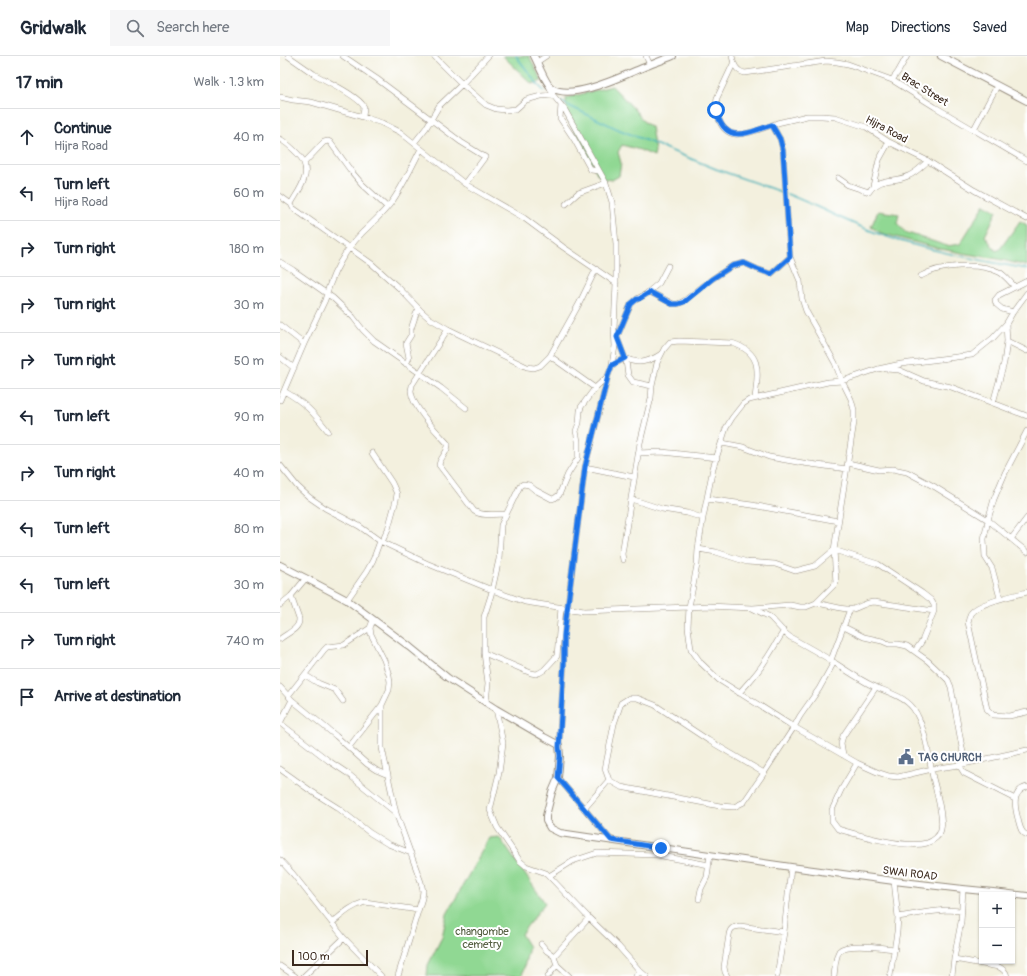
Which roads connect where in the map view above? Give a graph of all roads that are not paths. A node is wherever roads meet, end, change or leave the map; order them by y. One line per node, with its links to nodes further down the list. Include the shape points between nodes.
1 (288, 56): 21 (street, via 360,102 364,107)
2 (343, 56): 22 (street)
3 (434, 56): 15 (street)
4 (488, 56): 15 (street)
5 (546, 56): 11 (street)
6 (646, 56): 13 (street)
7 (674, 56): 13 (street)
8 (732, 56): 12 (street)
9 (907, 56): 14 (street)
10 (941, 56): 17 (street)
11 (536, 59): 16 (street)
12 (734, 64): 14 (street, Brac Street, via 740,72 746,73 826,61 837,62); 23 (street, Hijra Road, via 716,98 716,110 723,127 729,132 740,134)
13 (650, 65): 16 (street, via 584,90 561,92)
14 (892, 80): 24 (street, Brac Street)
15 (462, 84): 18 (street, via 486,105 501,110 516,108 526,100); 22 (street, via 438,106)
16 (549, 86): 18 (street)
17 (997, 86): 20 (street); 24 (street)
18 (553, 95): 33 (street)
19 (280, 97): 21 (street, via 312,102)
20 (1027, 101)
21 (363, 117): 27 (street, via 400,132)
22 (431, 119): 27 (street); 34 (street, via 485,157)
23 (772, 125): 26 (street, Hijra Road, via 807,116 835,117 866,127); 42 (street, via 783,151)
24 (974, 129): 29 (street, Brac Street)
25 (280, 139): 31 (street, via 292,147)
26 (889, 142): 30 (street, Hijra Road); 35 (street, via 879,160)
27 (414, 143): 28 (street)
28 (421, 149): 34 (street); 39 (street)
29 (1027, 160)
30 (928, 161): 35 (street, via 906,177 885,180); 40 (street, Hijra Road)
31 (304, 163): 37 (street, via 304,179); 39 (street, via 324,142 330,142 362,184)
32 (838, 178): 35 (street, via 848,185 869,192)
33 (606, 183): 38 (street, via 578,192); 48 (street, via 612,202)
34 (465, 184): 45 (street, via 524,218)
35 (873, 186)
36 (280, 196): 37 (street)
37 (291, 204): 41 (street, via 293,208)
38 (566, 204)
39 (387, 207): 41 (street)
40 (1027, 219)
41 (350, 248): 50 (street, via 340,263); 53 (street, via 389,279)
42 (790, 257): 52 (street, via 771,274 744,263 732,266 678,304 672,304 650,292); 73 (street, via 800,281 806,311 835,363)
43 (280, 262): 50 (street)
44 (668, 266): 52 (street, via 659,283)
45 (596, 269): 48 (street); 64 (street)
46 (921, 276): 49 (street, via 934,270 975,266 1000,273)
47 (1027, 281): 49 (street)
48 (616, 283): 58 (street)
49 (1015, 287): 54 (street, via 999,295 995,300 1002,309)
50 (327, 293): 61 (street); 67 (street, via 353,317 366,334)
51 (1027, 293): 54 (street)
52 (645, 295): 59 (street, via 631,304)
53 (419, 309): 57 (street); 67 (street, via 411,330 412,335 406,343 409,358)
54 (1013, 312): 55 (street)
55 (1006, 324): 60 (street); 70 (street, via 994,338 972,355)
56 (280, 325): 61 (street)
57 (448, 329): 64 (street, via 527,367 540,366); 71 (street)
58 (614, 329): 59 (street); 68 (street)
59 (617, 337): 66 (street)
60 (1007, 341): 62 (street); 79 (street)
61 (304, 344): 69 (street)
62 (1027, 351)
63 (662, 353): 66 (street, via 642,362 632,362); 74 (street); 77 (street, via 670,342 679,341 738,345 751,354 756,363 758,378)
64 (550, 356): 75 (street)
65 (280, 357): 69 (street)
66 (625, 358): 68 (street); 74 (street, via 628,375 633,382)
67 (406, 364): 71 (street)
68 (612, 365): 72 (street)
69 (294, 368): 76 (street)
70 (878, 369): 73 (street); 79 (street, via 899,370 924,381 951,387)
71 (420, 373): 80 (street); 95 (street, via 411,390 415,403 448,444 439,465 442,470 474,511 483,514)
72 (608, 376): 75 (street); 90 (street)
73 (842, 381): 77 (street); 88 (street, via 854,410)
74 (652, 386): 86 (street)
75 (595, 388): 95 (street, via 581,407 576,431 578,458 559,495 552,499 523,484 518,488)
76 (284, 392): 78 (street); 82 (street, via 309,408)
77 (755, 398): 84 (street, via 743,404 734,414 726,428)
78 (280, 400)
79 (993, 403): 81 (street)
80 (466, 408)
81 (1027, 416)
82 (328, 430)
83 (1027, 431): 98 (street, via 1002,480)
84 (722, 443): 87 (street); 91 (street, via 743,447 769,457)
85 (372, 453): 101 (street, via 397,494 388,529)
86 (638, 453): 87 (street, via 662,452); 92 (street)
87 (717, 458): 94 (street)
88 (848, 463): 91 (street); 98 (street, via 879,470 907,472)
89 (280, 465): 101 (street, via 309,497)
90 (585, 467): 92 (street); 117 (street)
91 (847, 469): 99 (street)
92 (634, 477): 93 (street)
93 (631, 499): 96 (street); 105 (street)
94 (706, 499): 96 (street); 99 (street)
95 (506, 514): 108 (street, via 501,525 499,559)
96 (703, 518): 102 (street)
97 (1027, 518): 100 (street)
98 (988, 520): 100 (street); 111 (street, via 984,539 985,557 992,568)
99 (838, 521): 103 (street)
100 (1011, 539): 104 (street)
101 (381, 542): 108 (street); 112 (street, via 367,571)
102 (698, 549): 103 (street, via 747,562 774,564 795,570 815,566); 115 (street)
103 (834, 550): 113 (street, via 836,582); 120 (street, via 878,564 927,596 933,602)
104 (1027, 552)
105 (623, 560)
106 (280, 565): 107 (street)
107 (306, 578): 110 (street); 112 (street)
108 (492, 590): 116 (street, via 525,602); 127 (street, via 484,617)
109 (1027, 592): 111 (street)
110 (291, 596): 114 (street); 125 (street, via 300,623)
111 (1000, 598): 138 (street, via 971,613 968,622 987,709 993,715 1009,716)
112 (347, 600): 121 (street)
113 (816, 603): 118 (street, via 803,607 790,605); 119 (street)
114 (280, 605)
115 (689, 607): 117 (street, via 584,611); 118 (street); 132 (street, via 691,649 719,680)
116 (561, 608): 117 (street); 127 (street, via 557,656 540,673 532,673)
117 (567, 608): 140 (street)
118 (752, 608): 124 (street, via 770,617)
119 (850, 610): 120 (street, via 874,602); 122 (street)
120 (934, 612): 126 (street)
121 (373, 620): 123 (street); 135 (street, via 448,678)
122 (844, 627): 126 (street, via 864,637 902,645); 128 (street)
123 (370, 628): 129 (street, via 344,646 327,647); 136 (street, via 389,676 390,686)
124 (784, 631): 128 (street); 132 (street, via 766,660)
125 (280, 639)
126 (915, 651): 145 (street, via 948,680)
127 (484, 652): 135 (street, via 488,683)
128 (832, 661): 131 (street); 139 (street, via 819,689)
129 (305, 675): 133 (street); 134 (street, via 335,690)
130 (280, 687): 133 (street)
131 (876, 687): 143 (street, via 843,736); 148 (street, via 900,697 913,708 921,723)
132 (739, 693): 139 (street)
133 (290, 698): 141 (street); 156 (street, via 280,723)
134 (344, 701)
135 (486, 702): 137 (street)
136 (382, 705): 141 (street); 150 (street, via 382,748)
137 (496, 709): 140 (street); 164 (street, via 503,743 490,810 497,827 520,861)
138 (1027, 712)
139 (794, 727): 143 (street); 149 (street)
140 (559, 745): 151 (street)
141 (349, 747): 150 (street, via 367,764)
142 (1027, 750): 145 (street)
143 (843, 755): 144 (street)
144 (857, 763): 148 (street, via 877,772 898,777); 148 (street, via 832,810 832,821 838,829 913,845 934,840 941,829)
145 (965, 764): 146 (street)
146 (959, 765): 148 (street); 154 (street, via 964,773)
147 (280, 769): 159 (street, via 370,833)
148 (932, 769)
149 (764, 773): 152 (street, via 744,802 734,807 621,786); 152 (street, via 708,740 655,704 629,698 621,703 614,724 605,769)
150 (388, 775): 156 (street)
151 (558, 778): 155 (street); 158 (street, SWAI ROAD, via 546,816 550,828 560,833)
152 (609, 780): 155 (street)
153 (1027, 787): 154 (street, via 1017,793)
154 (1015, 799): 157 (street, via 1022,831)
155 (584, 809): 158 (street)
156 (396, 812): 159 (street)
157 (1027, 836)
158 (611, 840): 160 (street, SWAI ROAD)
159 (411, 854): 169 (street, via 423,891)
160 (710, 855): 162 (street); 163 (street, SWAI ROAD)
161 (280, 860): 173 (street)
162 (709, 865): 164 (street, via 658,855 598,853 572,861); 168 (street)
163 (791, 867): 165 (street, SWAI ROAD); 174 (street)
164 (549, 876): 172 (street)
165 (894, 881): 166 (street, SWAI ROAD); 171 (street)
166 (964, 889): 167 (street, SWAI ROAD); 170 (street)
167 (1027, 896)
168 (699, 900)
169 (418, 910): 173 (street, via 365,902 352,907); 186 (street)
170 (962, 911): 171 (street, via 946,910); 179 (street)
171 (898, 917): 177 (street)
172 (589, 918): 178 (street); 182 (street)
173 (332, 923): 175 (street)
174 (784, 932): 191 (street, via 740,926 732,928 724,967); 192 (street)
175 (344, 938): 184 (street); 185 (street)
176 (541, 944): 178 (street)
177 (895, 949): 193 (street, via 853,946 843,948 837,957); 194 (street)
178 (554, 956): 180 (street)
179 (954, 959): 195 (street); 196 (street, via 999,967)
180 (557, 965): 187 (street); 188 (street)
181 (280, 966): 183 (street)
182 (640, 971): 189 (street); 190 (street)
183 (295, 976)
184 (304, 976)
185 (381, 976)
186 (398, 976)
187 (548, 976)
188 (569, 976)
189 (636, 976)
190 (646, 976)
191 (727, 976)
192 (777, 976)
193 (834, 976)
194 (890, 976)
195 (952, 976)
196 (1006, 976)

